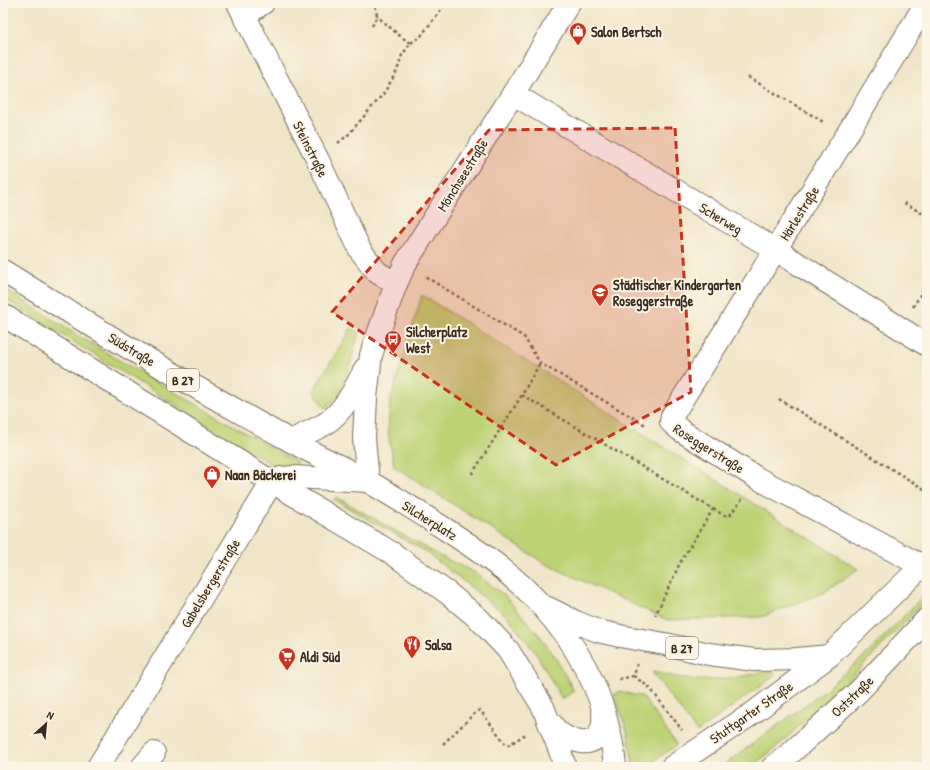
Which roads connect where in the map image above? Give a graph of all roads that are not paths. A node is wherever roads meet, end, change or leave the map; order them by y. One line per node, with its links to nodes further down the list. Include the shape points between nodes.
1 (263, 3): 4 (street)
2 (569, 3): 5 (street, Mönchseestraße)
3 (926, 3): 6 (street, Härlestraße)
4 (241, 10): 8 (street, Steinstraße, via 318,160 360,250 377,272)
5 (513, 94): 6 (street, Scherweg); 8 (street, Mönchseestraße, via 405,264)
6 (776, 250): 10 (street, Scherweg); 12 (street, Härlestraße, via 672,416)
7 (3, 271): 13 (street, Südstraße / B 27, via 148,360)
8 (396, 284): 11 (street, Mönchseestraße)
9 (3, 315): 15 (street)
10 (927, 345)
11 (371, 355): 13 (street, via 354,390 339,411 325,424); 14 (street, via 364,440)
12 (671, 422): 16 (street, Roseggerstraße, via 757,478)
13 (291, 441): 14 (street, Südstraße / B 27)
14 (368, 481): 15 (street, via 294,477); 17 (street, Silcherplatz / B 27, via 488,557)
15 (272, 482): 21 (street, via 392,553 479,619 508,650 543,707); 22 (street, Gabelsbergerstraße)
16 (925, 564): 19 (street)
17 (541, 605): 19 (street, B 27, via 598,631 709,654 754,660); 20 (street, Silcherplatz, via 574,647 587,670)
18 (927, 619): 26 (street, Oststraße, via 859,691)
19 (829, 656): 25 (street, Stuttgarter Straße, via 753,713)
20 (603, 709): 21 (street, via 604,720 600,732 593,740 587,742 581,743 565,736); 24 (street, Silcherplatz, via 610,731)
21 (548, 720): 23 (street)
22 (98, 767)
23 (564, 767)
24 (615, 767)
25 (672, 767)
26 (773, 767)

